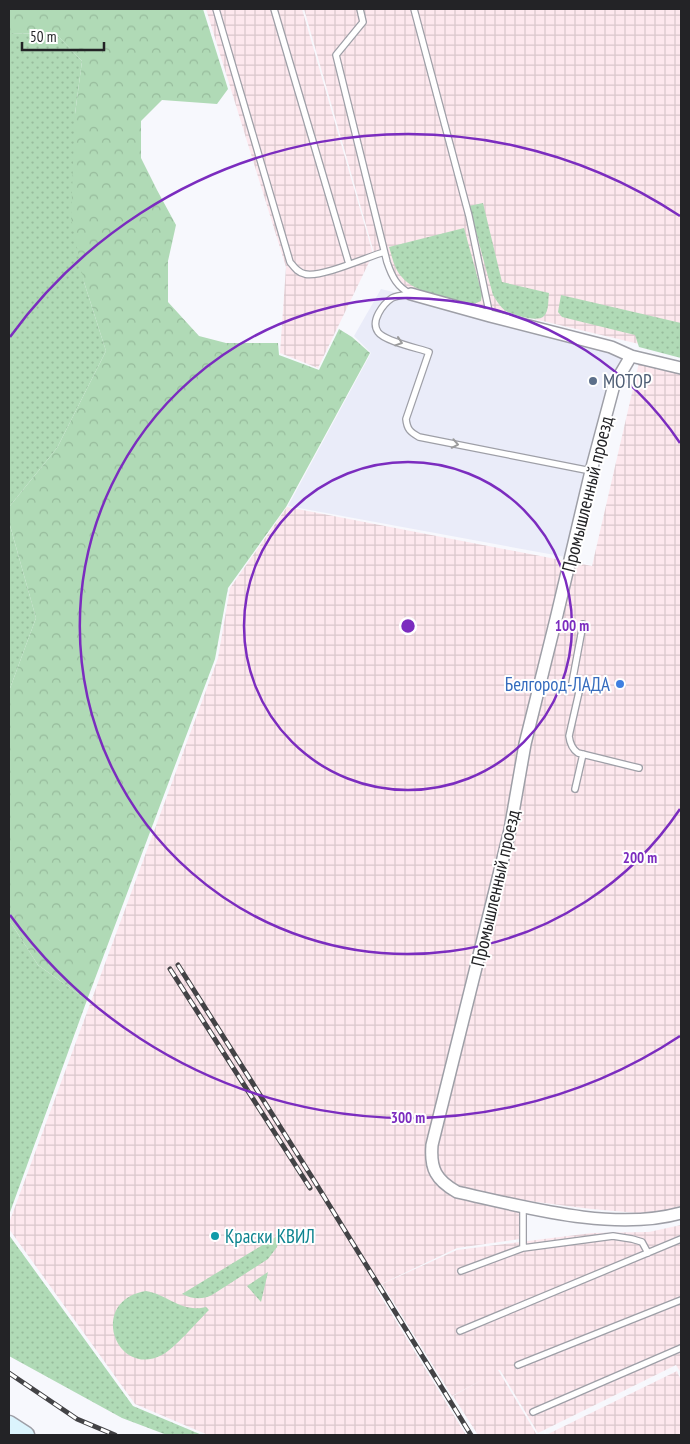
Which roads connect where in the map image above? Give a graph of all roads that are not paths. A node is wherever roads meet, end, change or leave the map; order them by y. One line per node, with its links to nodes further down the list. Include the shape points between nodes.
1 (216, 9): 6 (lane, via 290,262 305,274)
2 (274, 9): 6 (lane)
3 (360, 9): 5 (lane, via 363,22 336,55)
4 (414, 9): 8 (lane, via 466,207)
5 (384, 252): 6 (lane); 7 (lane, via 391,275 399,287)
6 (349, 264)
7 (412, 294): 8 (street); 11 (lane, one-way to 11, via 392,298 376,320 378,332 385,338 429,352 406,418 412,433 419,437)
8 (490, 316): 9 (street, via 611,347)
9 (631, 356): 10 (street); 11 (street, Промышленный проезд, via 614,386)
10 (681, 368)
11 (591, 470): 16 (street, Промышленный проезд, via 524,744 510,830 430,1158 434,1172 457,1192)
12 (583, 624): 13 (lane, via 572,683 579,692 569,736 573,750)
13 (583, 754): 14 (lane); 15 (lane)
14 (639, 768)
15 (575, 790)
16 (523, 1206): 17 (street, Промышленный проезд, via 555,1214 640,1220); 19 (lane)
17 (681, 1213)
18 (681, 1239): 20 (lane)
19 (523, 1248): 20 (lane, via 612,1236 642,1242); 21 (lane)
20 (648, 1252): 23 (lane)
21 (461, 1272)
22 (681, 1300): 25 (lane)
23 (460, 1331)
24 (681, 1348): 26 (lane)
25 (518, 1365)
26 (533, 1412)
27 (9, 1424): 28 (main road)
28 (26, 1435)

